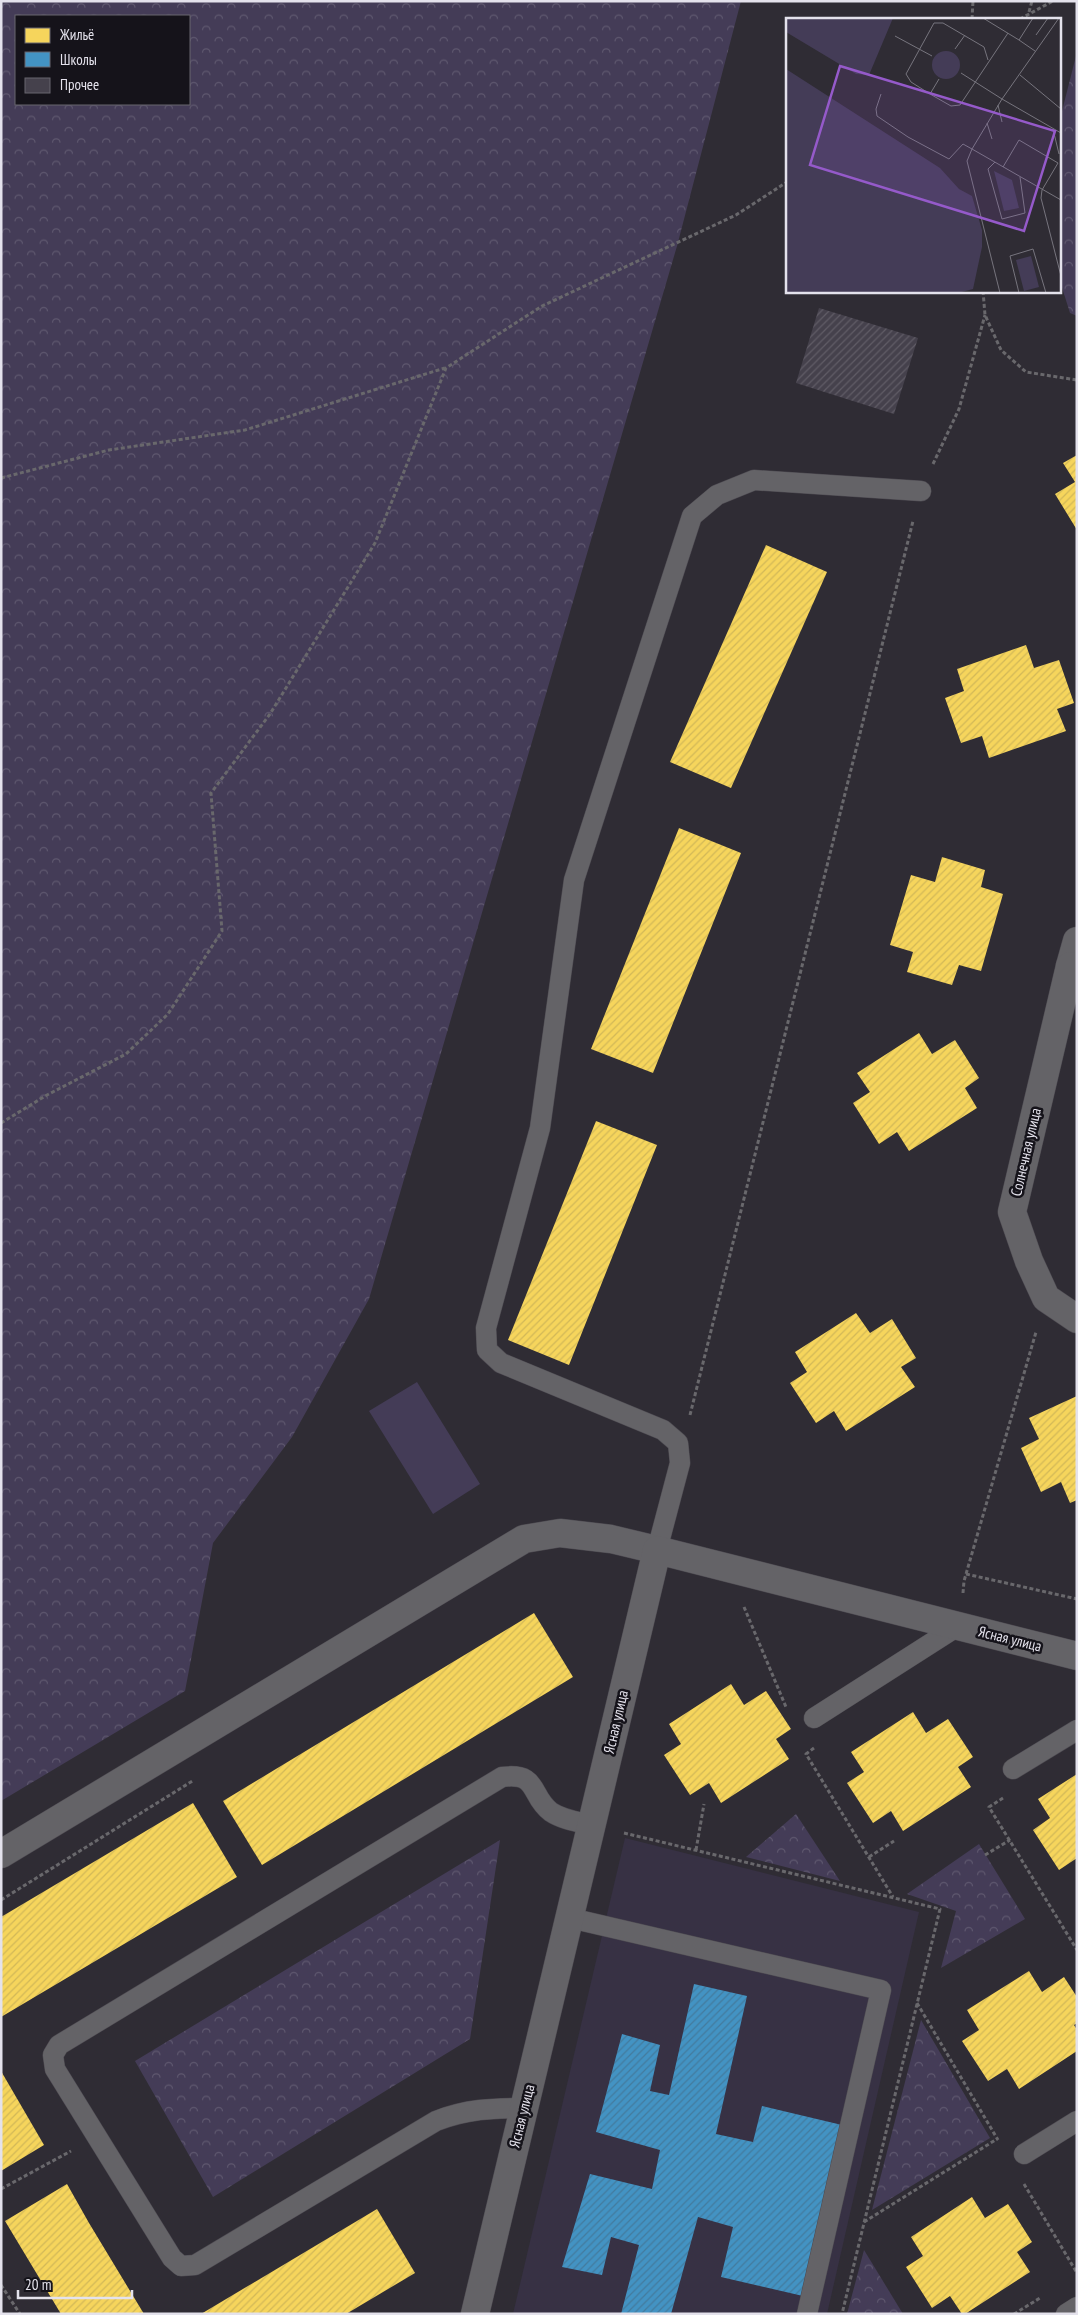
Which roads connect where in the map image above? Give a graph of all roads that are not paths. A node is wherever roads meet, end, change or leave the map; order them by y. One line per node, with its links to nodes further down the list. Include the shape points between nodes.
1 (921, 491): 4 (lane, via 754,480 717,494 692,516 574,880 540,1128 486,1328 487,1350 500,1363 664,1430 678,1443 680,1463)
2 (1074, 958): 3 (street, Солнечная улица, via 1012,1212 1046,1298)
3 (1077, 1319)
4 (657, 1550): 5 (street, Ясная улица); 10 (street, Ясная улица); 11 (street, via 611,1539 560,1533 524,1539)
5 (958, 1626): 6 (street, Ясная улица); 7 (lane)
6 (1077, 1656)
7 (814, 1718)
8 (1077, 1730): 9 (lane)
9 (1013, 1769)
10 (592, 1825): 12 (street, Ясная улица); 13 (lane, via 550,1812 529,1781 517,1775 502,1777 60,2045 53,2055 55,2069 172,2258 181,2266 195,2265 436,2121 479,2109)
11 (1, 1854)
12 (570, 1918): 13 (street, Ясная улица); 18 (lane, via 881,1990)
13 (524, 2108): 17 (street, Ясная улица)
14 (1077, 2121): 15 (lane)
15 (1024, 2154)
16 (1077, 2308): 19 (lane)
17 (475, 2314)
18 (807, 2314)
19 (1066, 2314)

